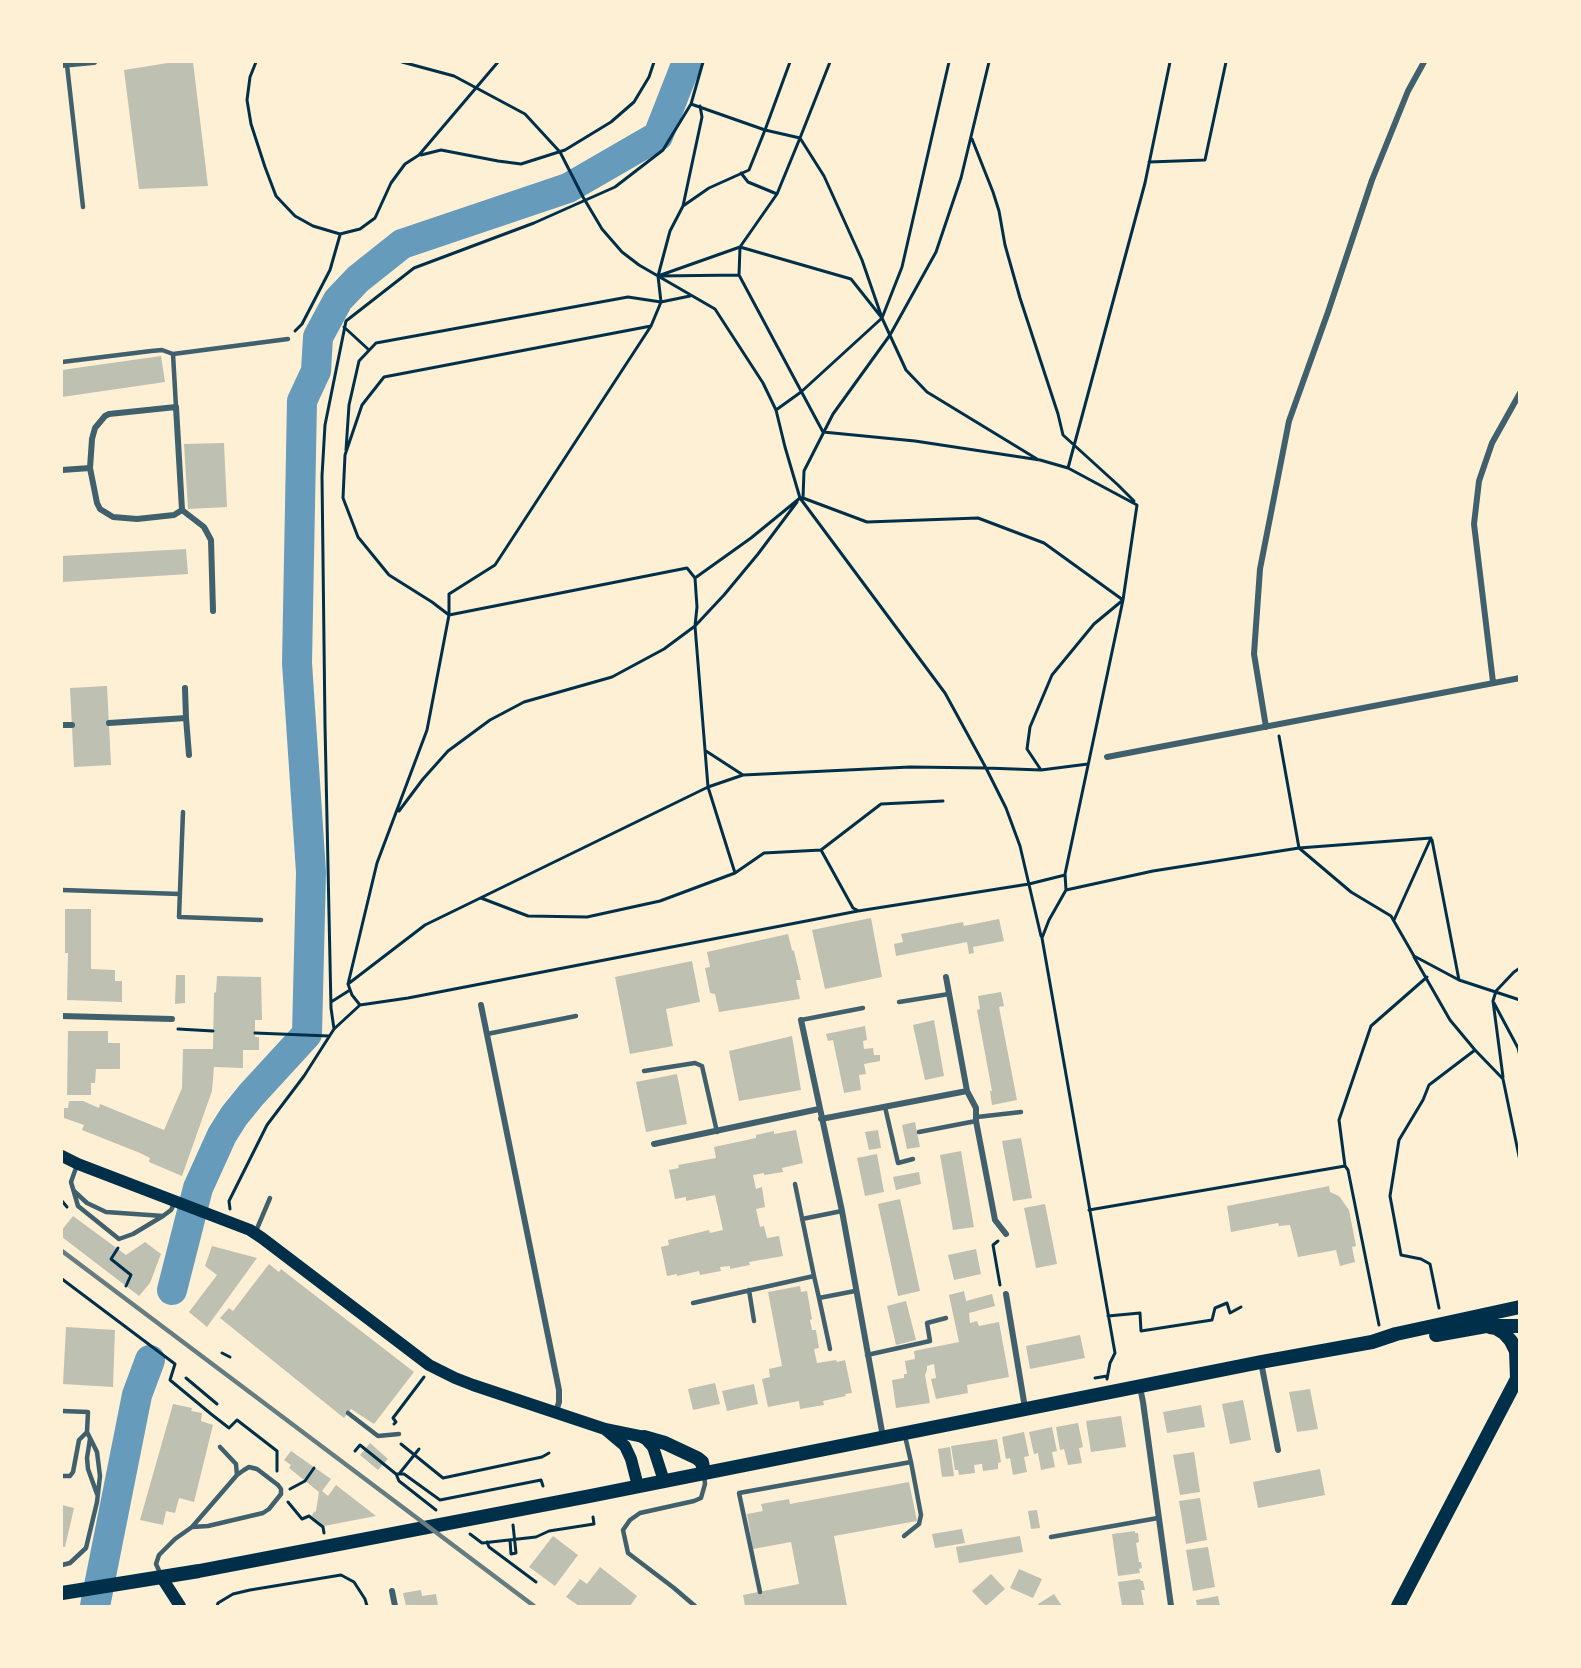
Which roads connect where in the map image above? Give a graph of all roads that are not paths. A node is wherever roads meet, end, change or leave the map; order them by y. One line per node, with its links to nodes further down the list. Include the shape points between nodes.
1 (94, 62): 3 (street)
2 (1424, 62): 21 (street, via 1372,180 1289,421 1260,569 1254,654)
3 (64, 65): 4 (lane)
4 (84, 207)
5 (288, 339): 6 (lane)
6 (174, 354): 7 (lane, via 151,351); 9 (lane)
7 (62, 362)
8 (1520, 393): 15 (street, via 1492,443 1479,482 1474,524)
9 (176, 407): 10 (street, via 105,416 94,428); 12 (street)
10 (90, 468): 11 (street); 12 (street, via 97,503 112,517 137,519)
11 (62, 470)
12 (182, 510): 13 (street, via 204,527 211,540)
13 (213, 611)
14 (1520, 678): 15 (street)
15 (1493, 682): 21 (street)
16 (185, 688): 17 (street)
17 (186, 718): 18 (street); 22 (street)
18 (109, 723)
19 (62, 725): 20 (street)
20 (72, 725)
21 (1266, 727): 23 (street)
22 (189, 755)
23 (1107, 758)
24 (183, 812): 26 (lane)
25 (62, 890): 26 (lane)
26 (180, 894): 27 (lane, via 179,917)
27 (261, 920)
28 (946, 977): 29 (street)
29 (949, 994): 30 (lane); 39 (street)
30 (899, 1002)
31 (481, 1005): 37 (street)
32 (863, 1008): 36 (lane)
33 (62, 1016): 35 (street)
34 (576, 1016): 37 (lane)
35 (172, 1018)
36 (801, 1020): 41 (street)
37 (487, 1034): 80 (street, via 559,1390)
38 (644, 1071): 45 (lane, via 695,1063 702,1066)
39 (967, 1091): 40 (street); 44 (street)
40 (885, 1107): 43 (street); 49 (lane, via 898,1162)
41 (819, 1109): 43 (street); 45 (street)
42 (1021, 1112): 44 (lane)
43 (821, 1119): 55 (street)
44 (977, 1119): 46 (lane); 59 (street, via 995,1220)
45 (717, 1132): 47 (street)
46 (919, 1132)
47 (654, 1144)
48 (62, 1155): 50 (main road)
49 (913, 1159)
50 (78, 1164): 52 (lane, via 71,1182); 54 (main road)
51 (795, 1184): 57 (lane)
52 (73, 1190): 56 (lane, via 87,1203 106,1212); 56 (lane, via 78,1206 119,1239)
53 (270, 1198): 58 (lane)
54 (179, 1203): 56 (lane); 58 (main road)
55 (842, 1211): 57 (lane); 62 (street)
56 (163, 1216)
57 (802, 1219): 60 (lane)
58 (255, 1233): 80 (main road, via 429,1365 473,1385)
59 (1006, 1234)
60 (814, 1276): 61 (lane); 64 (lane)
61 (749, 1290): 65 (lane); 68 (lane)
62 (855, 1291): 64 (lane); 73 (street)
63 (1006, 1294): 77 (street)
64 (819, 1298): 72 (lane)
65 (693, 1303)
66 (1520, 1307): 71 (main road)
67 (946, 1318): 73 (lane, via 927,1323 930,1341)
68 (754, 1321)
69 (1486, 1326): 70 (main road); 71 (main road, via 1395,1342); 75 (main road, via 1496,1328 1511,1341)
70 (1520, 1326)
71 (1372, 1342): 74 (main road)
72 (830, 1349)
73 (867, 1355): 86 (street)
74 (1260, 1362): 76 (main road); 89 (street)
75 (1518, 1376): 110 (main road)
76 (1140, 1386): 77 (main road); 97 (street)
77 (1025, 1409): 83 (main road)
78 (62, 1411): 82 (lane, via 88,1412)
79 (348, 1413): 84 (lane, via 378,1436)
80 (556, 1413): 81 (main road)
81 (605, 1429): 85 (main road); 95 (main road, via 625,1446)
82 (87, 1432): 87 (lane); 93 (lane, via 79,1440 73,1472)
83 (904, 1433): 86 (main road); 90 (lane)
84 (399, 1434)
85 (644, 1437): 91 (main road, via 696,1458 702,1462); 94 (main road, via 653,1447)
86 (884, 1437): 91 (main road)
87 (90, 1439): 96 (lane, via 88,1469); 96 (lane, via 97,1452)
88 (220, 1446): 92 (lane, via 236,1464)
89 (1278, 1450)
90 (911, 1462): 99 (lane, via 921,1515 919,1524); 104 (lane, via 739,1493)
91 (704, 1473): 94 (main road); 108 (lane, via 701,1498 640,1513 623,1530 628,1553)
92 (237, 1475): 98 (lane); 98 (lane, via 249,1467 257,1469 281,1491 263,1513)
93 (62, 1476)
94 (664, 1481): 95 (main road)
95 (638, 1486): 102 (main road)
96 (98, 1497): 101 (lane, via 86,1548)
97 (1158, 1518): 100 (lane); 109 (street)
98 (192, 1527): 102 (lane, via 159,1555 156,1564)
99 (904, 1536)
100 (1050, 1537)
101 (62, 1565)
102 (162, 1578): 105 (main road); 106 (main road)
103 (392, 1591): 107 (street)
104 (759, 1592)
105 (62, 1593)
106 (180, 1606)
107 (395, 1606)
108 (695, 1606)
109 (1171, 1606)
110 (1398, 1606)

